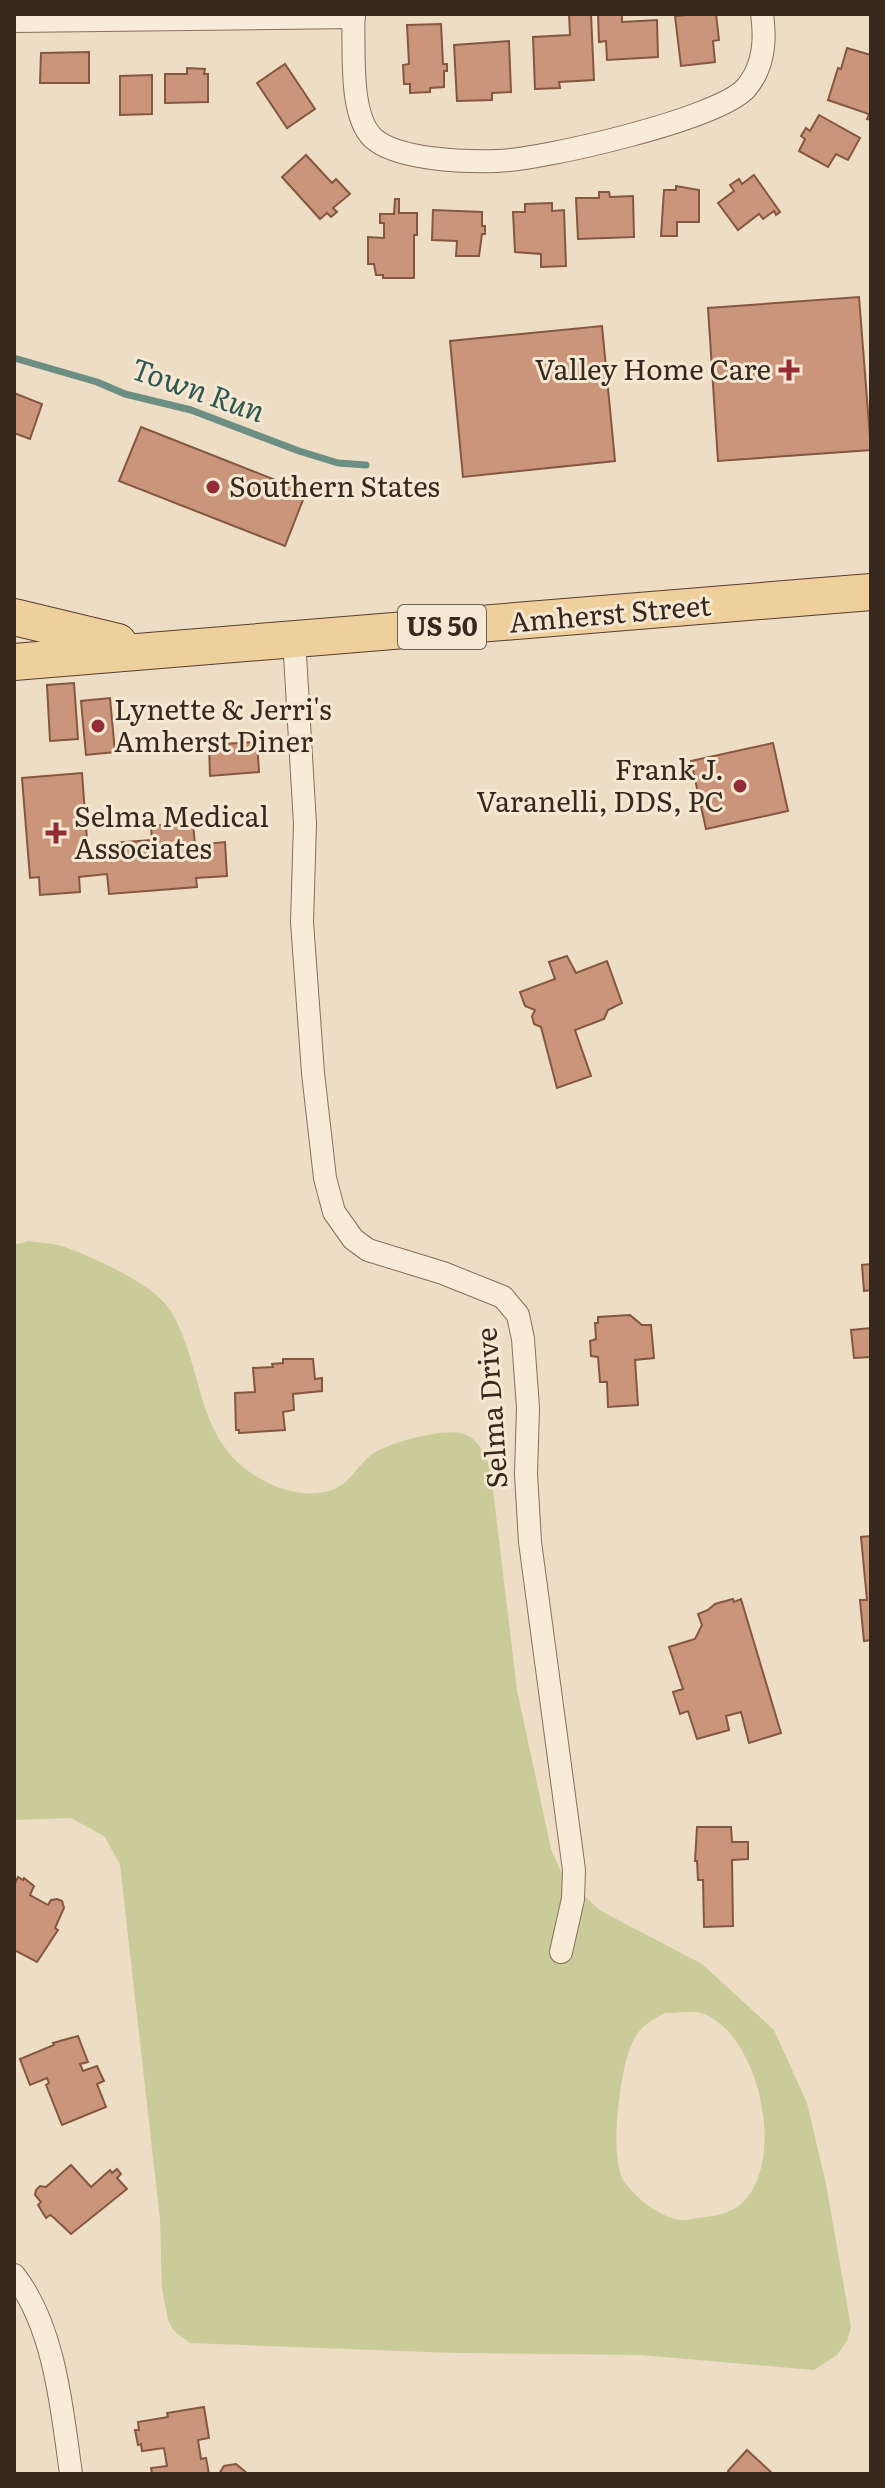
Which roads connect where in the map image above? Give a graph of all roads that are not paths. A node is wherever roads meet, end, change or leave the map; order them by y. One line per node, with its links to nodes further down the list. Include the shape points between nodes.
1 (762, 14): 2 (street, via 765,34 757,73 730,103 589,146 499,161 422,156 373,138 357,106)
2 (354, 15): 3 (street)
3 (112, 16): 4 (street)
4 (14, 21)
5 (871, 592): 7 (main road, Amherst Street / US 50)
6 (14, 617): 8 (main road, US 50)
7 (294, 638): 8 (main road, Amherst Street / US 50); 10 (street, Selma Drive, via 305,824 302,922 313,1073 334,1212 368,1250 503,1297 518,1315 523,1339 530,1542 574,1870)
8 (151, 649): 9 (main road, Amherst Street / US 50)
9 (14, 662)
10 (561, 1952)
11 (14, 2275): 12 (street, via 38,2314 49,2346)
12 (71, 2474)

